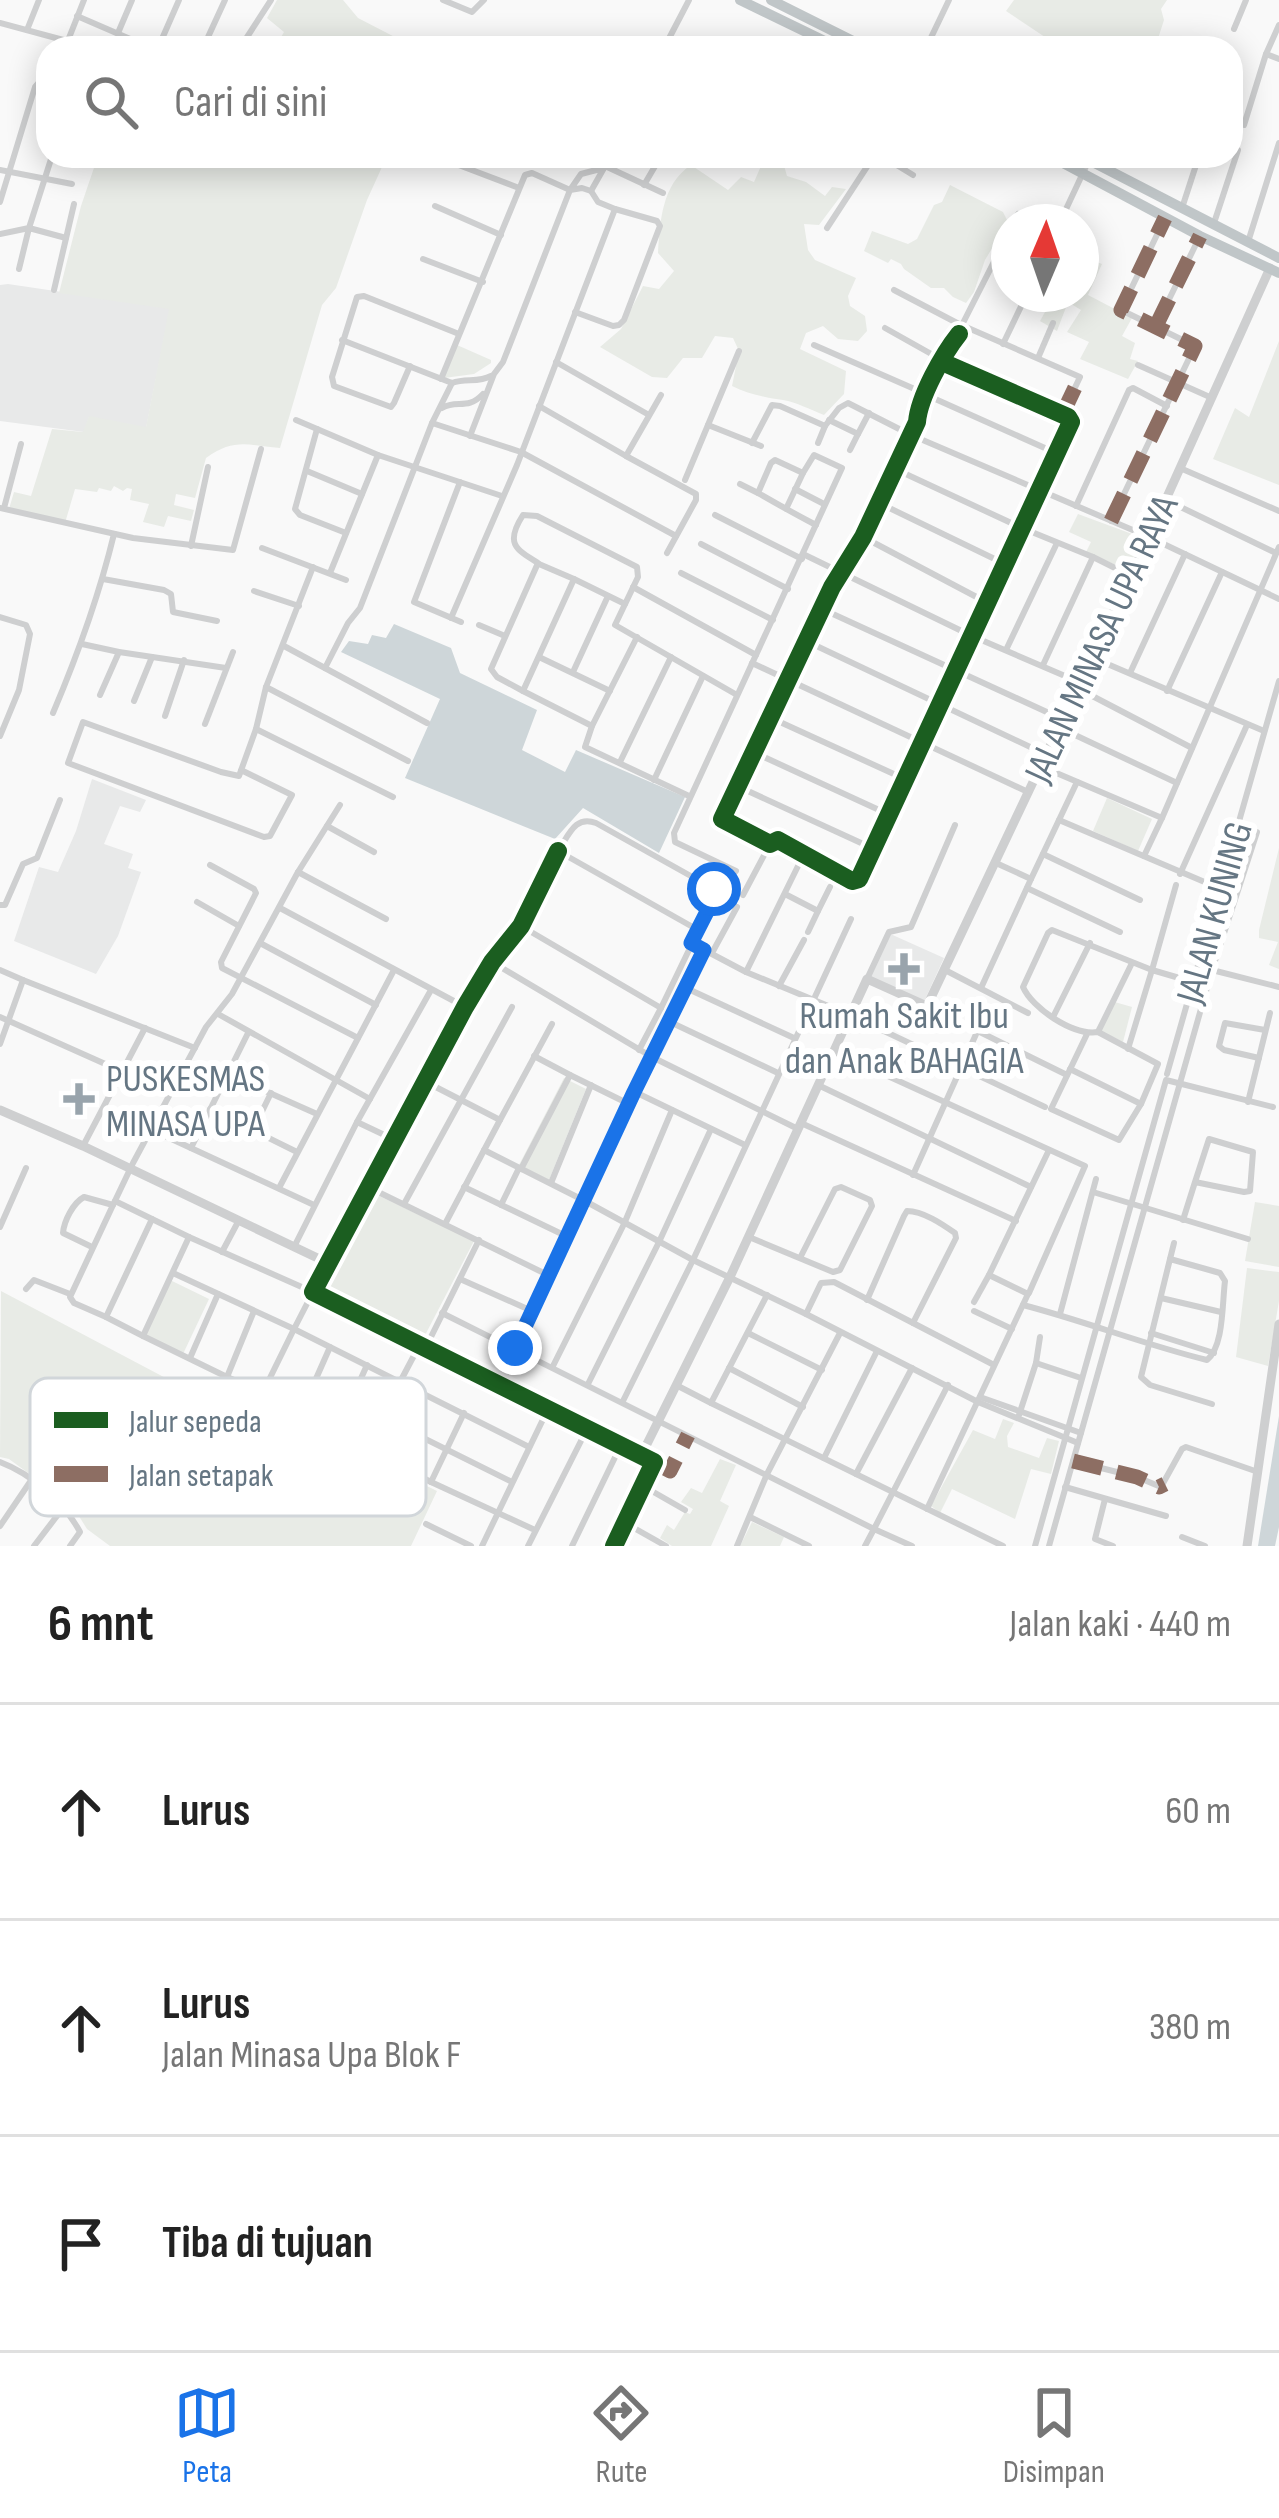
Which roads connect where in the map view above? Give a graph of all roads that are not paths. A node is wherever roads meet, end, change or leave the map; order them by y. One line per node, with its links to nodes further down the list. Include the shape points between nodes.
1 (39, 0): 18 (street)
2 (84, 0): 14 (street)
3 (132, 0): 20 (street)
4 (179, 0): 24 (street)
5 (225, 0): 25 (street)
6 (271, 0): 26 (street)
7 (443, 0): 8 (street, via 472,12)
8 (484, 0)
9 (689, 0): 27 (street)
10 (740, 0): 16 (main road)
11 (772, 0): 16 (main road)
12 (949, 0): 30 (street)
13 (1246, 0): 19 (street)
14 (77, 16): 20 (street); 22 (street)
15 (0, 23): 18 (street)
16 (806, 25): 28 (main road); 29 (main road)
17 (1279, 25): 31 (street)
18 (27, 29): 21 (street)
19 (1234, 29)
20 (118, 33): 23 (street)
21 (45, 36)
22 (69, 36)
23 (125, 36)
24 (160, 36)
25 (208, 36)
26 (248, 36)
27 (670, 36)
28 (822, 36)
29 (835, 36)
30 (932, 36)
31 (1266, 54): 32 (street); 34 (street)
32 (1279, 59)
33 (36, 86): 50 (street)
34 (1244, 125)
35 (1279, 143): 74 (street)
36 (48, 168): 53 (street)
37 (466, 168): 56 (street)
38 (601, 168): 57 (street, via 581,174)
39 (603, 168): 58 (street)
40 (606, 168): 55 (street)
41 (654, 168): 55 (street)
42 (870, 168): 69 (street)
43 (900, 168): 52 (street)
44 (1073, 168): 51 (main road)
45 (1083, 168): 51 (street)
46 (1105, 168): 64 (main road)
47 (1195, 168): 64 (street)
48 (1232, 168): 67 (street)
49 (0, 170): 50 (street)
50 (10, 172): 53 (street); 60 (street)
51 (1082, 173): 62 (street); 66 (main road)
52 (913, 175)
53 (45, 178): 54 (street); 68 (street)
54 (71, 184)
55 (644, 184): 59 (street)
56 (519, 188): 57 (street, via 529,172); 71 (street)
57 (570, 190): 58 (street); 98 (street)
58 (591, 191): 65 (street)
59 (663, 193)
60 (0, 202)
61 (74, 204): 73 (street)
62 (1068, 204)
63 (435, 206): 71 (street)
64 (1183, 208): 67 (main road)
65 (615, 209): 82 (street); 82 (street, via 660,226 624,320 616,327)
66 (1166, 218): 72 (main road); 86 (street, via 1121,308)
67 (1214, 224): 74 (main road)
68 (29, 228): 70 (street); 73 (street); 78 (street)
69 (827, 228)
70 (0, 234)
71 (501, 235): 79 (street)
72 (1201, 236): 76 (main road); 86 (street)
73 (66, 238): 80 (street)
74 (1248, 242): 76 (main road)
75 (423, 259): 79 (street)
76 (1276, 266): 105 (street, JALAN MINASA UPA RAYA)
77 (991, 268): 85 (street)
78 (19, 269)
79 (483, 282): 88 (street)
80 (54, 290)
81 (894, 290): 85 (street)
82 (575, 312): 94 (street)
83 (1018, 312): 90 (street)
84 (1053, 323): 93 (street)
85 (962, 325): 90 (street); 95 (street)
86 (1156, 326): 101 (street, via 1195,346)
87 (885, 328): 95 (street)
88 (459, 334): 89 (street, via 360,295); 99 (street)
89 (342, 340): 97 (street); 97 (street, via 334,386 385,407 394,404)
90 (1003, 344): 93 (street)
91 (814, 345): 104 (street)
92 (739, 351): 115 (street)
93 (1038, 358): 111 (street, via 1079,377)
94 (556, 362): 106 (street); 110 (street)
95 (945, 362): 104 (street); 111 (street)
96 (1138, 364): 101 (street)
97 (410, 365): 99 (street)
98 (494, 374): 100 (street); 102 (street)
99 (441, 379): 100 (street)
100 (452, 382): 108 (street)
101 (1177, 384): 105 (street); 107 (street)
102 (488, 388): 108 (street, via 471,403); 119 (street)
103 (661, 395): 110 (street)
104 (929, 396): 118 (street); 126 (street)
105 (1212, 398): 130 (street, JALAN MINASA UPA RAYA)
106 (539, 406): 124 (street); 127 (street)
107 (1167, 406): 145 (street, via 1130,390); 150 (street)
108 (439, 410): 113 (street)
109 (869, 413): 114 (street, via 848,403); 117 (street); 118 (street)
110 (649, 415): 127 (street)
111 (1062, 415): 126 (street, via 1071,422)
112 (296, 420): 116 (street)
113 (432, 423): 119 (street); 129 (street)
114 (827, 423): 115 (street, via 772,405 756,445); 117 (street); 120 (street)
115 (708, 425): 134 (street)
116 (317, 429): 125 (street); 132 (street)
117 (858, 434): 123 (street)
118 (911, 434): 131 (street); 138 (street)
119 (470, 436): 124 (street)
120 (818, 443)
121 (21, 444): 146 (street)
122 (261, 449): 160 (street, via 235,548)
123 (850, 449)
124 (521, 452): 141 (street); 155 (street)
125 (378, 454): 129 (street); 140 (street)
126 (1056, 454): 138 (street)
127 (626, 456): 155 (street, via 695,494)
128 (208, 467): 160 (street)
129 (415, 467): 135 (street); 213 (street, via 360,608)
130 (1180, 468): 142 (street, JALAN MINASA UPA RAYA); 148 (street)
131 (895, 469): 143 (street); 152 (street)
132 (307, 471): 140 (street); 153 (street, via 296,512)
133 (803, 473): 137 (street); 139 (street, via 774,461); 144 (street, via 814,455 845,469)
134 (685, 480)
135 (460, 482): 141 (street); 189 (street, via 414,600)
136 (740, 484): 139 (street)
137 (796, 489): 144 (street); 147 (street)
138 (1040, 491): 145 (street); 152 (street)
139 (758, 493): 147 (street)
140 (362, 494): 153 (street)
141 (502, 496): 189 (street)
142 (1164, 499): 157 (street, JALAN MINASA UPA RAYA); 162 (street)
143 (879, 503): 156 (street); 168 (street)
144 (825, 504): 151 (street)
145 (1076, 506): 150 (street)
146 (2, 508): 154 (street)
147 (786, 509): 151 (street)
148 (1279, 511)
149 (716, 515): 165 (street)
150 (1111, 521): 157 (street)
151 (816, 525): 165 (street)
152 (1022, 528): 158 (street); 168 (street)
153 (346, 533): 172 (street)
154 (114, 534): 160 (street); 175 (street)
155 (676, 536): 163 (street)
156 (862, 537): 170 (street); 184 (street)
157 (1149, 537): 164 (street); 174 (street, JALAN MINASA UPA RAYA)
158 (1057, 543): 166 (street); 202 (street)
159 (701, 544): 179 (street)
160 (191, 546)
161 (262, 548): 169 (street)
162 (1278, 550): 180 (street)
163 (667, 553)
164 (1184, 554): 171 (street); 216 (street)
165 (803, 557): 170 (street); 179 (street)
166 (1093, 557): 174 (street); 211 (street)
167 (538, 563): 176 (street); 178 (street, via 516,549 523,515 637,566); 196 (street)
168 (1006, 564): 184 (street)
169 (313, 567): 172 (street); 186 (street)
170 (839, 572): 187 (street); 197 (street)
171 (1222, 572): 180 (street); 224 (street)
172 (330, 573): 177 (street)
173 (682, 573): 191 (street)
174 (1131, 576): 208 (street, JALAN MINASA UPA RAYA)
175 (103, 579): 192 (street, via 164,590 173,613); 200 (street)
176 (574, 579): 182 (street); 206 (street)
177 (346, 580)
178 (633, 587): 185 (street); 209 (street)
179 (788, 589): 191 (street)
180 (1259, 590): 183 (street); 229 (street)
181 (254, 591): 186 (street)
182 (608, 596): 185 (street); 190 (street)
183 (1279, 598)
184 (986, 602): 197 (street)
185 (625, 604): 195 (street)
186 (299, 606): 201 (street)
187 (822, 609): 199 (street); 214 (street)
188 (0, 617): 240 (street, via 30,634)
189 (451, 618): 193 (street)
190 (599, 618): 195 (street); 215 (street)
191 (772, 620): 209 (street)
192 (218, 621)
193 (461, 622)
194 (479, 625): 196 (street)
195 (615, 625): 198 (street)
196 (505, 636): 222 (street, via 491,669)
197 (972, 636): 202 (street); 214 (street)
198 (637, 638): 207 (street); 223 (street)
199 (806, 641): 218 (street); 228 (street)
200 (82, 644): 203 (street); 230 (street)
201 (284, 646): 213 (street); 221 (street)
202 (1006, 650): 211 (street)
203 (119, 652): 205 (street); 225 (street)
204 (232, 652): 212 (street)
205 (152, 657): 210 (street); 227 (street)
206 (539, 657): 215 (street); 222 (street)
207 (671, 657): 217 (street); 246 (street)
208 (1091, 657): 216 (street); 220 (street, JALAN MINASA UPA RAYA)
209 (754, 659): 218 (street); 226 (street)
210 (184, 660): 212 (street); 231 (street)
211 (1042, 665): 220 (street)
212 (226, 668): 235 (street)
213 (325, 668): 233 (street)
214 (958, 670): 228 (street); 234 (street)
215 (573, 672): 223 (street)
216 (1130, 674): 224 (street)
217 (703, 676): 226 (street); 248 (street)
218 (788, 680): 232 (street); 241 (street)
219 (1279, 681): 239 (street, JALAN KUNING)
220 (1078, 685): 234 (street, JALAN MINASA UPA RAYA); 242 (street)
221 (266, 687): 238 (street); 244 (street)
222 (523, 691): 237 (street)
223 (610, 691): 237 (street)
224 (1167, 691): 229 (street)
225 (100, 695)
226 (737, 695): 254 (street)
227 (134, 701)
228 (941, 706): 241 (street); 245 (street)
229 (1210, 708): 236 (street); 242 (street)
230 (53, 713)
231 (165, 716)
232 (769, 718): 243 (street); 249 (street)
233 (427, 723)
234 (1060, 723): 245 (street, JALAN MINASA UPA RAYA); 251 (street)
235 (205, 724)
236 (1247, 725): 239 (street); 275 (street)
237 (592, 726): 246 (street, via 585,747)
238 (256, 729): 247 (street); 255 (street)
239 (1264, 731): 280 (street, JALAN KUNING)
240 (0, 736)
241 (924, 743): 249 (street); 253 (street)
242 (1192, 748): 251 (street)
243 (753, 752): 252 (street); 258 (street)
244 (408, 760)
245 (1043, 760): 250 (street); 253 (street, JALAN MINASA UPA RAYA)
246 (619, 763): 248 (street)
247 (240, 773): 247 (street, via 83,722 68,763 272,835 292,795)
248 (654, 780): 254 (street)
249 (907, 780): 258 (street)
250 (1078, 782): 259 (street); 260 (street)
251 (1178, 783): 259 (street)
252 (737, 786): 264 (street, via 722,819); 265 (street)
253 (1028, 792): 270 (street, JALAN MINASA UPA RAYA)
254 (690, 796): 273 (street, via 674,840)
255 (393, 797)
256 (60, 800): 285 (street, via 37,858 23,864)
257 (340, 805): 262 (street)
258 (890, 815): 265 (street)
259 (1162, 818): 269 (street)
260 (1059, 820): 268 (street); 269 (street)
261 (955, 825): 311 (street, via 911,927 889,932)
262 (327, 826): 267 (street); 274 (street)
263 (1257, 832): 294 (street)
264 (770, 844): 265 (street, via 853,881); 282 (street)
265 (872, 848)
266 (557, 851): 293 (street); 295 (street); 295 (street, via 578,822 590,820 712,886)
267 (374, 852)
268 (1043, 854): 276 (street); 283 (street)
269 (1144, 856): 275 (street)
270 (995, 862): 276 (street); 305 (street, JALAN MINASA UPA RAYA)
271 (799, 864): 281 (street)
272 (210, 865): 292 (street, via 255,891)
273 (736, 871)
274 (298, 872): 287 (street); 290 (street)
275 (1180, 874): 280 (street)
276 (1031, 879): 279 (street)
277 (1176, 885): 306 (street)
278 (830, 887): 288 (street)
279 (1027, 889): 296 (street); 316 (street)
280 (1221, 890): 291 (street, JALAN KUNING)
281 (785, 894): 288 (street); 308 (street)
282 (743, 895)
283 (1140, 900)
284 (197, 902): 292 (street)
285 (0, 904)
286 (737, 907): 300 (street)
287 (280, 908): 297 (street); 304 (street)
288 (816, 909): 313 (street)
289 (850, 919): 318 (street)
290 (386, 920)
291 (1210, 922): 294 (street); 312 (street, JALAN KUNING)
292 (238, 926): 310 (street, via 220,964)
293 (521, 926): 301 (street); 323 (street)
294 (1226, 928): 307 (street)
295 (698, 929): 298 (street)
296 (1120, 932)
297 (260, 943): 310 (street); 319 (street)
298 (691, 943): 300 (street); 323 (street)
299 (1090, 943): 302 (street); 328 (street); 328 (street, via 1048,933 1022,990)
300 (708, 952): 308 (street); 315 (street)
301 (492, 962): 320 (street); 343 (street)
302 (1132, 963): 306 (street); 336 (street)
303 (0, 970): 309 (street)
304 (394, 970): 317 (street); 319 (street)
305 (945, 970): 316 (street); 321 (street, JALAN MINASA UPA RAYA)
306 (1152, 970): 312 (street); 342 (street)
307 (1212, 970): 314 (street); 357 (street)
308 (746, 972): 313 (street)
309 (23, 980): 329 (street); 332 (street)
310 (240, 980): 326 (street); 339 (street)
311 (867, 980): 321 (street); 327 (street)
312 (1193, 982): 354 (street, JALAN KUNING)
313 (779, 986): 318 (street)
314 (1279, 987)
315 (686, 988): 330 (street); 338 (street)
316 (981, 988): 324 (street)
317 (431, 990): 320 (street); 362 (street)
318 (812, 1000): 327 (street); 338 (street)
319 (376, 1006): 339 (street)
320 (465, 1006): 356 (street)
321 (927, 1006): 335 (street)
322 (512, 1007): 363 (street)
323 (661, 1008): 343 (street)
324 (1028, 1013)
325 (1270, 1013): 333 (street)
326 (218, 1014): 334 (street); 341 (street)
327 (850, 1015): 344 (street); 348 (street)
328 (1053, 1017): 337 (street)
329 (4, 1018): 340 (street); 349 (street)
330 (668, 1022): 346 (street); 351 (street)
331 (551, 1024): 345 (street)
332 (146, 1028): 341 (street); 349 (street)
333 (1265, 1030): 347 (street); 347 (street, via 1226,1023 1219,1040 1224,1050)
334 (249, 1031): 352 (street); 355 (street)
335 (977, 1031): 348 (street); 350 (street)
336 (1098, 1033): 337 (street); 342 (street)
337 (1087, 1034): 350 (street)
338 (794, 1038): 351 (street)
339 (358, 1039): 355 (street)
340 (0, 1044)
341 (195, 1048): 378 (street)
342 (1128, 1048): 366 (street, via 1158,1068)
343 (639, 1050): 346 (street)
344 (833, 1051): 359 (street); 365 (street)
345 (534, 1056): 353 (street); 375 (street)
346 (652, 1057): 360 (street); 373 (street)
347 (1258, 1058): 364 (street)
348 (961, 1067): 365 (street); 369 (street)
349 (121, 1071): 384 (street)
350 (1068, 1072): 366 (street); 369 (street)
351 (778, 1073): 373 (street)
352 (227, 1074): 361 (street); 370 (street)
353 (570, 1075): 358 (street); 391 (street)
354 (1166, 1077): 357 (street); 404 (street, JALAN KUNING)
355 (336, 1079): 362 (street); 374 (street)
356 (426, 1082): 363 (street); 382 (street)
357 (1180, 1084): 364 (street); 407 (street)
358 (591, 1085): 367 (street); 395 (street)
359 (818, 1085): 377 (street); 381 (street)
360 (634, 1092): 367 (street); 371 (street)
361 (271, 1093): 374 (street); 379 (street)
362 (370, 1099): 376 (street)
363 (460, 1100): 375 (street); 403 (street)
364 (1248, 1102): 368 (street)
365 (944, 1103): 381 (street); 387 (street)
366 (1141, 1103): 369 (street, via 1118,1140)
367 (629, 1104): 401 (street)
368 (1273, 1107)
369 (1048, 1108)
370 (210, 1109): 379 (street); 385 (street)
371 (672, 1110): 380 (street); 413 (street)
372 (0, 1111): 384 (street)
373 (760, 1112): 377 (street); 383 (street)
374 (317, 1114): 388 (street)
375 (500, 1120): 386 (street)
376 (357, 1122): 382 (street); 405 (street)
377 (799, 1126): 392 (street); 417 (street)
378 (152, 1130): 385 (street); 390 (street)
379 (253, 1130): 388 (street)
380 (711, 1130): 383 (street); 420 (street)
381 (928, 1138): 392 (street); 397 (street)
382 (395, 1140): 399 (street)
383 (745, 1145): 427 (street)
384 (83, 1146): 390 (street)
385 (191, 1148): 398 (street)
386 (484, 1150): 391 (street); 396 (street)
387 (1049, 1150): 397 (street); 438 (street, via 1085,1166)
388 (297, 1152): 398 (street)
389 (26, 1168): 414 (street)
390 (130, 1168): 402 (street); 409 (street)
391 (520, 1168): 395 (street); 406 (street)
392 (913, 1174): 411 (street)
393 (1096, 1179): 400 (street)
394 (1195, 1182): 394 (street, via 1248,1192 1253,1152 1209,1138); 410 (street)
395 (550, 1183): 401 (street)
396 (464, 1187): 406 (street); 412 (street)
397 (1032, 1187): 411 (street)
398 (279, 1188): 405 (street)
399 (370, 1188): 403 (street); 428 (street)
400 (1093, 1192): 404 (street); 448 (street)
401 (585, 1201): 413 (street); 416 (street)
402 (114, 1203): 408 (street); 423 (street); 423 (street, via 80,1198 64,1223 64,1234)
403 (404, 1204): 412 (street)
404 (1131, 1204): 407 (street); 452 (street, JALAN KUNING)
405 (314, 1205): 422 (street)
406 (501, 1205): 416 (street)
407 (1145, 1210): 410 (street); 455 (street)
408 (152, 1219): 415 (street); 449 (street)
409 (239, 1220): 422 (street); 424 (street)
410 (1184, 1220): 418 (street)
411 (1016, 1221): 430 (street)
412 (445, 1224): 419 (street)
413 (624, 1224): 420 (street); 472 (street)
414 (0, 1227)
415 (189, 1237): 424 (street); 429 (street)
416 (568, 1237): 431 (street)
417 (749, 1237): 425 (street); 432 (street)
418 (1248, 1239)
419 (479, 1240): 431 (street); 433 (street)
420 (659, 1242): 427 (street); 484 (street)
421 (1174, 1243): 426 (street)
422 (294, 1246): 428 (street)
423 (92, 1247): 436 (street)
424 (222, 1252): 435 (street)
425 (800, 1258): 425 (street, via 840,1270 870,1200 835,1189)
426 (1170, 1259): 440 (street); 446 (street, via 1223,1275)
427 (694, 1260): 432 (street); 489 (street)
428 (328, 1263): 435 (street)
429 (173, 1273): 437 (street); 459 (street)
430 (988, 1275): 438 (street); 454 (street, via 974,1306)
431 (550, 1276): 444 (street)
432 (730, 1277): 439 (street); 485 (street)
433 (460, 1279): 444 (street); 445 (street)
434 (26, 1289): 436 (street, via 34,1280)
435 (313, 1292): 453 (street); 463 (street)
436 (70, 1294): 449 (street)
437 (218, 1294): 443 (street); 468 (street)
438 (1028, 1294): 442 (street)
439 (767, 1295): 447 (street); 457 (street)
440 (1161, 1298): 446 (street); 458 (street)
441 (867, 1300): 447 (street, via 827,1281); 450 (street); 450 (street, via 904,1216 916,1211 956,1238)
442 (1023, 1305): 448 (street); 454 (street)
443 (254, 1311): 453 (street); 476 (street)
444 (532, 1311): 464 (street)
445 (442, 1312): 463 (street); 464 (street)
446 (1221, 1312): 467 (street)
447 (806, 1313): 456 (street)
448 (1060, 1314): 452 (street)
449 (106, 1317): 459 (street)
450 (914, 1323): 471 (street)
451 (1279, 1324): 465 (street)
452 (1096, 1325): 455 (street); 482 (street, JALAN KUNING)
453 (294, 1329): 462 (street); 477 (street)
454 (1012, 1329): 471 (street)
455 (1110, 1329): 461 (street); 499 (street)
456 (841, 1332): 466 (street); 475 (street)
457 (748, 1333): 474 (street); 475 (street)
458 (1151, 1333): 461 (street); 467 (street)
459 (143, 1336): 468 (street)
460 (1040, 1337): 469 (street)
461 (1148, 1343): 467 (street, via 1203,1359); 491 (street, via 1144,1383)
462 (330, 1347): 470 (street); 478 (street)
463 (422, 1347): 481 (street); 483 (street)
464 (515, 1348): 472 (street); 483 (street)
465 (1277, 1349): 509 (street)
466 (877, 1351): 473 (street); 506 (street)
467 (1214, 1354)
468 (190, 1358): 476 (street)
469 (1036, 1363): 482 (street); 495 (street)
470 (367, 1364): 479 (street); 480 (street)
471 (994, 1365): 488 (street)
472 (553, 1366): 484 (street)
473 (912, 1368): 486 (street); 511 (street)
474 (729, 1369): 490 (street); 492 (street)
475 (822, 1370): 492 (street)
476 (227, 1377)
477 (270, 1378)
478 (316, 1378)
479 (361, 1378)
480 (393, 1378)
481 (403, 1378)
482 (1082, 1378): 498 (street, JALAN KUNING)
483 (497, 1384): 493 (street)
484 (588, 1384): 489 (street)
485 (676, 1384): 490 (street); 496 (street)
486 (948, 1385): 488 (street); 519 (street)
487 (426, 1395): 494 (street)
488 (978, 1399): 495 (street); 521 (street)
489 (623, 1402): 496 (street)
490 (711, 1403): 501 (street)
491 (1212, 1404)
492 (803, 1407): 501 (street)
493 (548, 1409): 497 (street); 503 (street)
494 (464, 1413): 503 (street); 504 (street)
495 (1019, 1415): 498 (street)
496 (658, 1420): 505 (street); 510 (street)
497 (587, 1429): 502 (street); 532 (street)
498 (1065, 1432): 499 (street); 549 (street, JALAN KUNING)
499 (1080, 1438): 507 (street)
500 (426, 1440): 504 (street)
501 (785, 1441): 506 (street); 510 (street)
502 (621, 1446): 505 (street); 540 (street)
503 (529, 1447): 516 (street)
504 (447, 1451): 515 (street); 516 (street)
505 (640, 1456): 517 (street, via 655,1463)
506 (824, 1458): 511 (street)
507 (1072, 1461): 509 (street, via 1161,1487 1186,1447); 518 (street)
508 (0, 1462): 512 (street)
509 (1258, 1472): 553 (street)
510 (767, 1474): 527 (street); 531 (street)
511 (856, 1474): 519 (street)
512 (30, 1478)
513 (426, 1479): 515 (street)
514 (30, 1482): 530 (street)
515 (431, 1482): 523 (street)
516 (512, 1482): 523 (street)
517 (644, 1486): 522 (street); 528 (street)
518 (1065, 1487): 520 (street); 550 (street)
519 (892, 1493): 521 (street); 531 (street)
520 (1105, 1498): 526 (street); 551 (street, via 1095,1539)
521 (927, 1509): 548 (street)
522 (685, 1510)
523 (498, 1513): 532 (street); 538 (street)
524 (58, 1516): 535 (street)
525 (70, 1516): 536 (street, via 80,1530)
526 (1166, 1516)
527 (750, 1517): 533 (street); 543 (street)
528 (625, 1523): 541 (street); 542 (street)
529 (426, 1524): 537 (street)
530 (0, 1526)
531 (874, 1528): 546 (street); 547 (street)
532 (535, 1530): 539 (street)
533 (791, 1536): 544 (street); 545 (street)
534 (1182, 1538): 552 (street)
535 (34, 1546)
536 (70, 1546)
537 (471, 1546)
538 (482, 1546)
539 (528, 1546)
540 (572, 1546)
541 (614, 1546)
542 (666, 1546)
543 (737, 1546)
544 (786, 1546)
545 (809, 1546)
546 (866, 1546)
547 (912, 1546)
548 (1003, 1546)
549 (1035, 1546)
550 (1048, 1546)
551 (1113, 1546)
552 (1205, 1546)
553 (1246, 1546)

